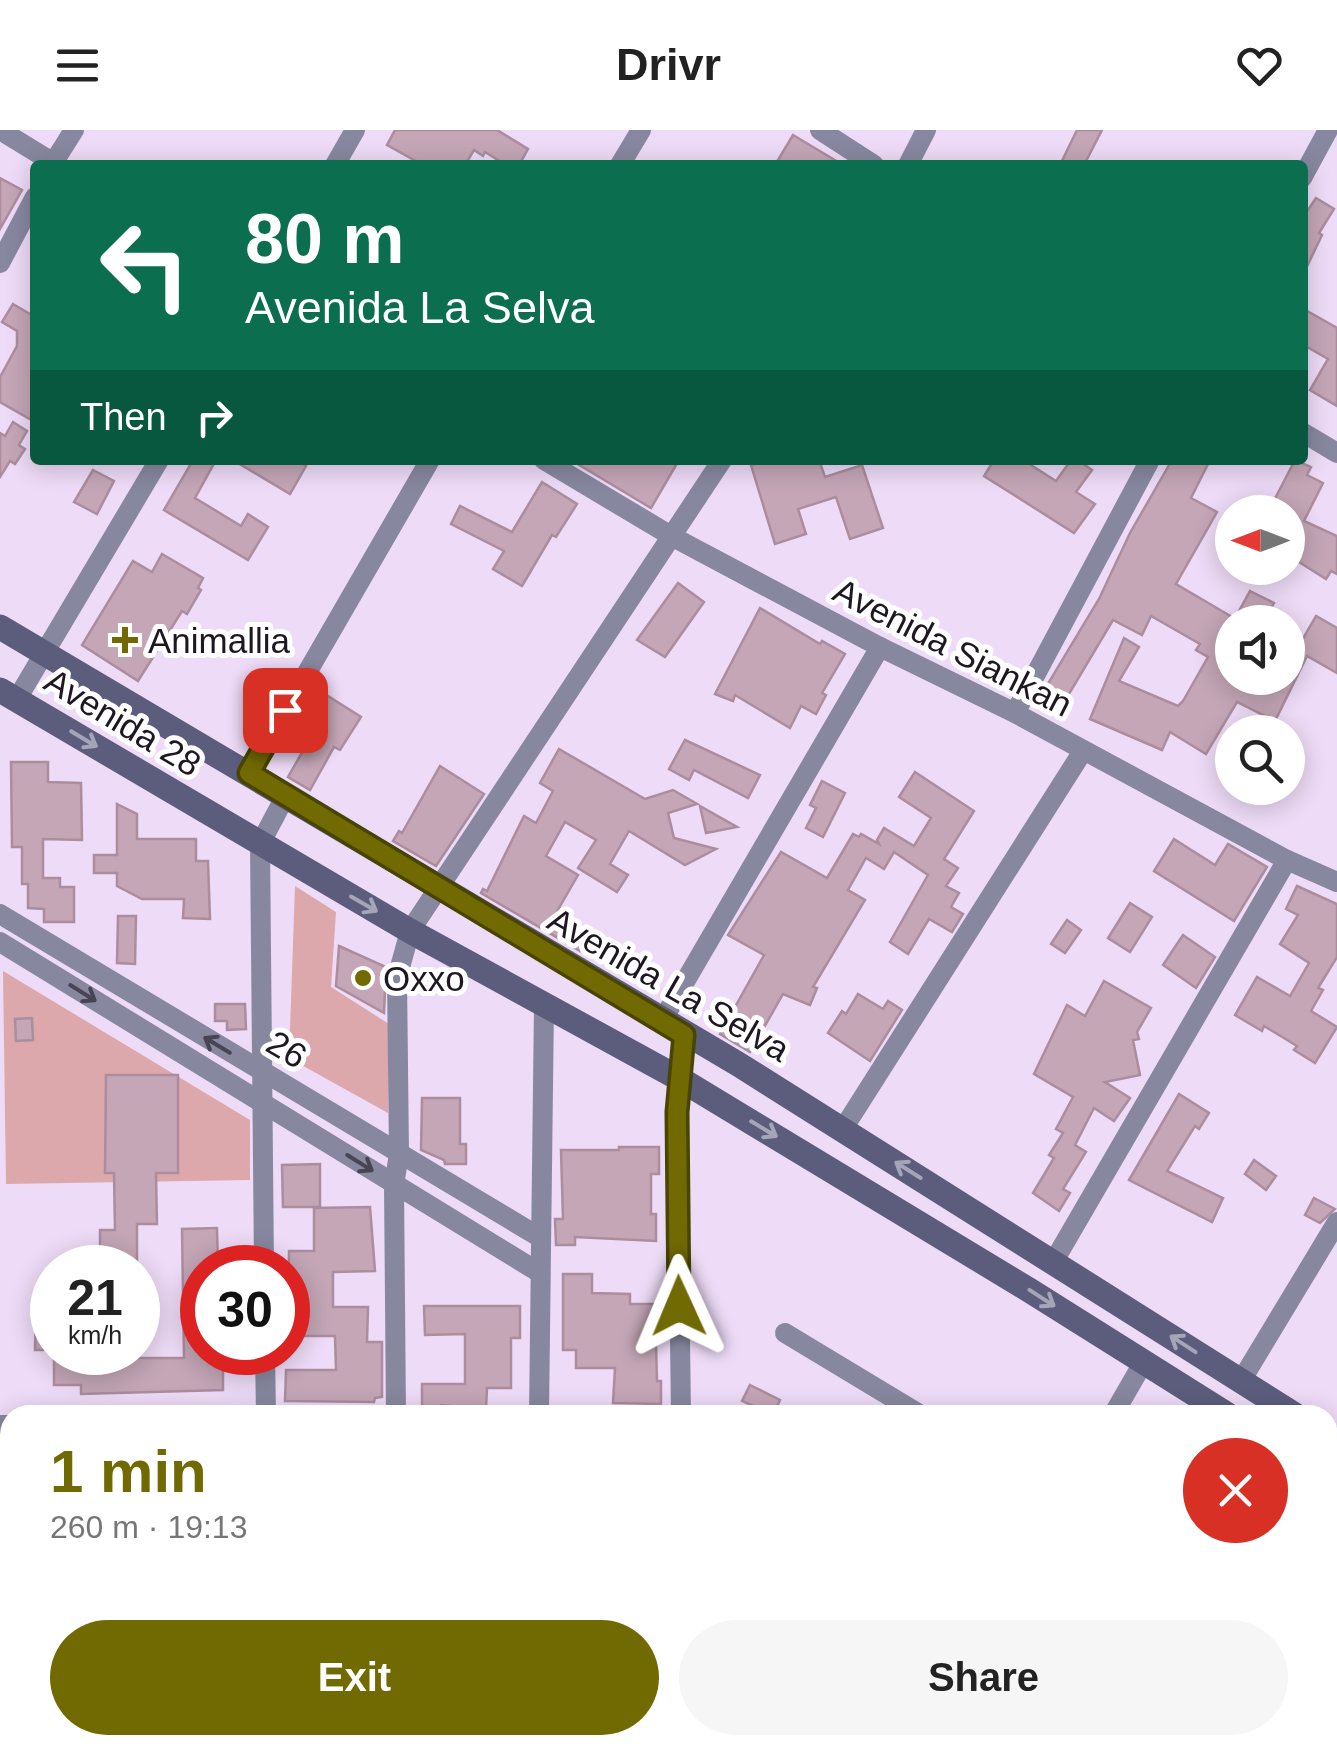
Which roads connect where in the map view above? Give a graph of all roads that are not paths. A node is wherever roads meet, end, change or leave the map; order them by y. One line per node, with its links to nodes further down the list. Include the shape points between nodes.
1 (0, 130): 8 (street)
2 (74, 130): 9 (street)
3 (355, 130): 10 (street)
4 (641, 130): 11 (street)
5 (820, 130): 12 (street)
6 (926, 130): 13 (street)
7 (1328, 130): 14 (street)
8 (48, 160)
9 (56, 160)
10 (337, 160)
11 (623, 160)
12 (866, 160)
13 (911, 160)
14 (1308, 167)
15 (30, 206): 16 (street)
16 (0, 263)
17 (1308, 436): 18 (street)
18 (1337, 453)
19 (155, 465): 27 (street)
20 (427, 465): 31 (street)
21 (552, 465): 24 (street, Avenida Siankan)
22 (719, 465): 24 (street)
23 (1147, 465): 29 (street)
24 (674, 538): 26 (street, Avenida Siankan); 36 (street)
25 (0, 627): 27 (street, Avenida La Selva)
26 (880, 647): 29 (street, Avenida Siankan); 41 (street)
27 (43, 652): 28 (street); 31 (street, Avenida La Selva)
28 (9, 695): 33 (street, Avenida 28, one-way to 33)
29 (1014, 714): 30 (street, Avenida Siankan)
30 (1083, 751): 34 (street, Avenida Siankan); 46 (street)
31 (249, 773): 32 (street, Avenida La Selva)
32 (286, 795): 33 (street); 36 (street, Avenida La Selva)
33 (260, 844): 38 (street, Avenida 28, one-way to 38); 43 (street)
34 (1287, 860): 35 (street, Avenida Siankan); 52 (street)
35 (1337, 882)
36 (438, 890): 38 (street); 41 (street, Avenida La Selva)
37 (0, 914): 43 (street, 26, one-way to 37)
38 (410, 930): 40 (street, Avenida 28); 47 (street, via 397,978)
39 (0, 942): 45 (street, one-way to 45)
40 (544, 1004): 44 (street, Avenida 28); 50 (street)
41 (662, 1021): 42 (street, Avenida La Selva)
42 (684, 1035): 44 (street); 46 (street, Avenida La Selva)
43 (263, 1072): 45 (street); 47 (street, 26)
44 (680, 1079): 55 (street, one-way to 55); 61 (street)
45 (263, 1104): 48 (street, one-way to 48); 51 (street)
46 (843, 1129): 52 (street, Avenida La Selva, one-way to 46)
47 (399, 1154): 48 (street); 50 (street, 26)
48 (394, 1184): 53 (street); 59 (street)
49 (1337, 1222): 57 (street)
50 (541, 1238): 53 (street)
51 (264, 1245)
52 (1054, 1261): 57 (street, Avenida La Selva, one-way to 52)
53 (540, 1274): 60 (street)
54 (784, 1333): 62 (street)
55 (1143, 1363): 63 (street); 64 (street)
56 (265, 1375): 58 (street)
57 (1241, 1381): 65 (street, Avenida La Selva)
58 (266, 1405)
59 (396, 1405)
60 (539, 1405)
61 (680, 1405)
62 (904, 1405)
63 (1119, 1405)
64 (1212, 1405)
65 (1278, 1405)

